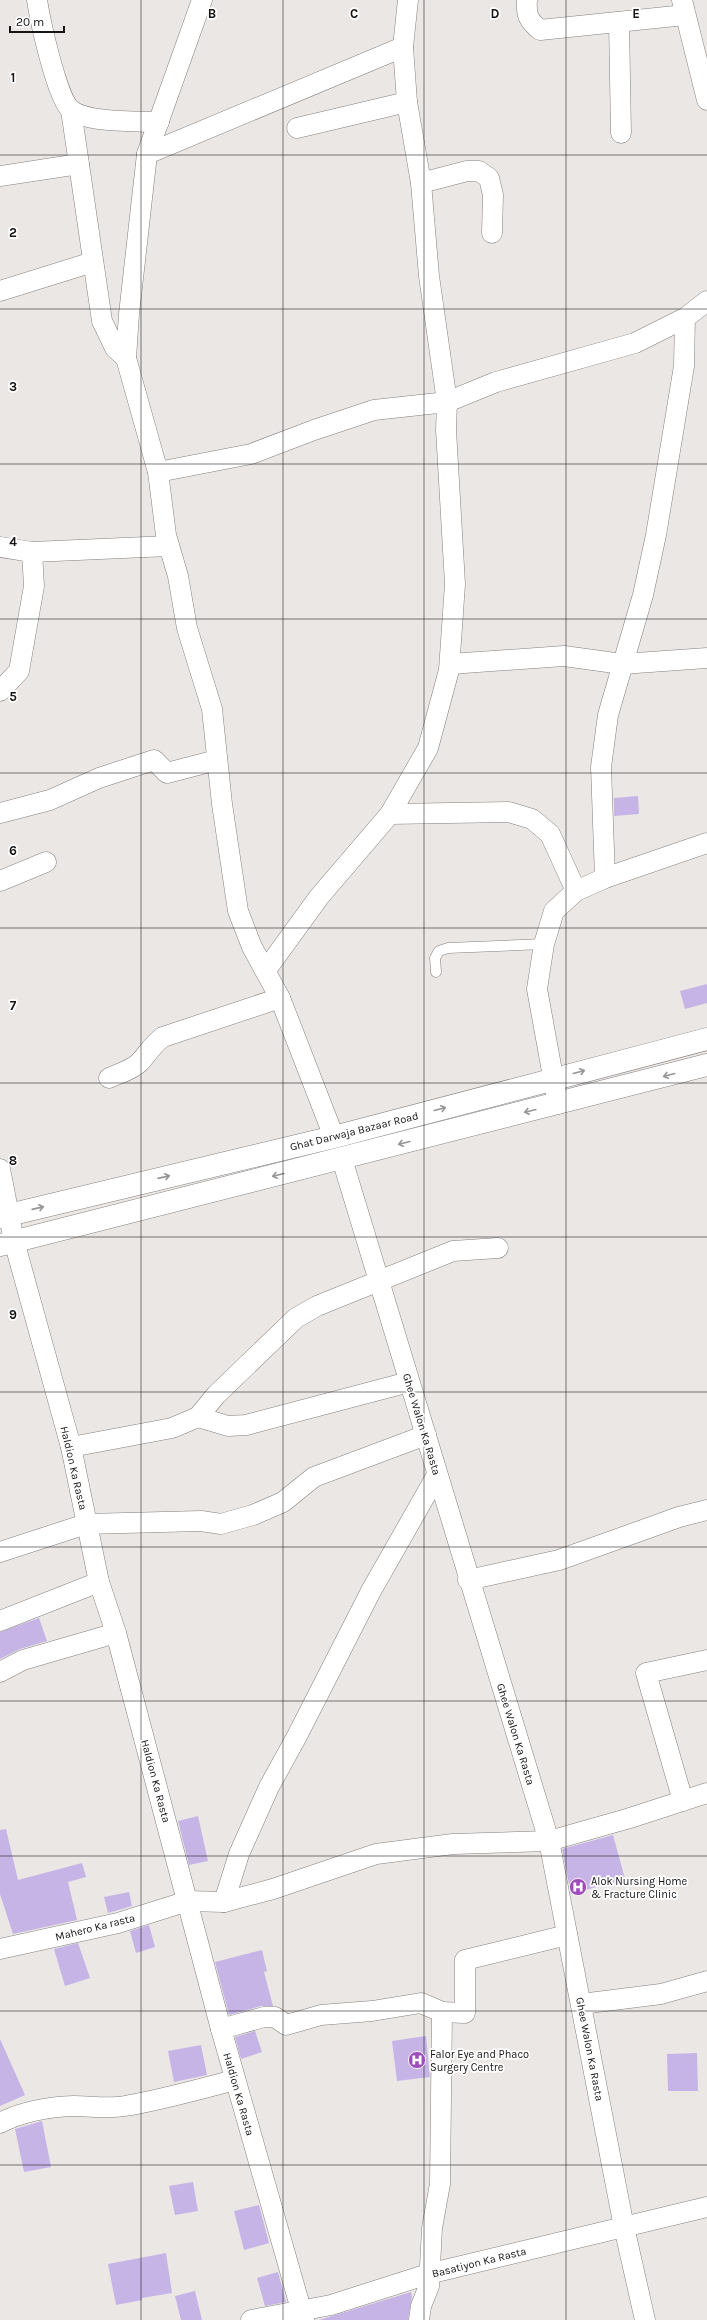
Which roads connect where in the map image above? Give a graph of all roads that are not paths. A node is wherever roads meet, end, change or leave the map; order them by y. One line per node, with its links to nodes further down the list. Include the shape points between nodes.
1 (37, 0): 10 (street, via 60,95)
2 (202, 0): 11 (street)
3 (408, 0): 7 (street)
4 (527, 0): 6 (street, via 526,13 530,22 540,30)
5 (684, 8): 6 (street); 8 (street)
6 (619, 22): 13 (street)
7 (403, 47): 9 (street); 14 (street)
8 (707, 100)
9 (407, 102): 12 (street); 17 (street)
10 (71, 110): 11 (street, via 87,117); 15 (street)
11 (158, 122): 14 (street)
12 (297, 128)
13 (621, 133)
14 (147, 154): 23 (street)
15 (79, 164): 16 (street); 19 (street)
16 (0, 176)
17 (421, 183): 18 (street, via 468,171 479,171 489,178 493,195); 24 (street, via 428,276)
18 (492, 233)
19 (93, 262): 20 (street); 23 (street, via 102,321 115,348)
20 (0, 291)
21 (707, 301): 22 (street)
22 (685, 318): 24 (street, via 635,343 496,382); 31 (street, via 684,366 664,488 643,595)
23 (126, 358): 25 (street)
24 (447, 402): 25 (street, via 374,410 252,454); 30 (street, via 446,430 455,584)
25 (158, 472): 26 (street)
26 (169, 546): 28 (street); 33 (street, via 178,576 187,628 212,709)
27 (0, 547): 28 (street)
28 (32, 552): 32 (street, via 34,586 19,672)
29 (707, 658): 31 (street)
30 (450, 664): 31 (street, via 564,656); 35 (street, via 428,748)
31 (622, 664): 38 (street, via 608,715 601,767)
32 (0, 691)
33 (217, 760): 34 (street, via 167,773 154,760 99,778 50,800); 42 (street, via 238,911 252,947)
34 (0, 813)
35 (390, 814): 40 (street, via 509,812 532,819 550,834); 42 (street, via 319,897)
36 (707, 844): 38 (street)
37 (46, 862): 39 (street)
38 (605, 878): 40 (street)
39 (0, 881)
40 (576, 891): 41 (street, via 554,911)
41 (544, 944): 43 (lane, via 448,948 439,951 435,958); 48 (street, via 537,989)
42 (266, 970): 44 (street)
43 (436, 972)
44 (280, 998): 47 (street, via 163,1037 153,1044 141,1061 132,1068); 50 (street)
45 (707, 1039): 48 (street, Ghat Darwaja Bazaar Road, one-way to 45)
46 (707, 1065): 49 (street, one-way to 49)
47 (109, 1078)
48 (552, 1079): 49 (street); 50 (street, Ghat Darwaja Bazaar Road, one-way to 48)
49 (558, 1104): 51 (street, one-way to 51)
50 (334, 1137): 51 (street); 53 (street, Ghat Darwaja Bazaar Road, one-way to 50)
51 (342, 1158): 54 (street, one-way to 54); 56 (street, Ghee Walon Ka Rasta)
52 (0, 1169): 53 (street, Haldion Ka Rasta)
53 (5, 1216): 54 (street, Haldion Ka Rasta)
54 (7, 1243): 60 (street, Haldion Ka Rasta)
55 (498, 1248): 56 (street, via 453,1251)
56 (378, 1280): 57 (street, Ghee Walon Ka Rasta); 58 (street, via 317,1306 296,1318 216,1395)
57 (409, 1382): 58 (street, via 246,1425 228,1426); 59 (street, Ghee Walon Ka Rasta)
58 (198, 1416): 60 (street, via 172,1428)
59 (426, 1435): 61 (street, Ghee Walon Ka Rasta); 63 (street, via 314,1477 283,1502 253,1515 221,1524 201,1520)
60 (71, 1447): 63 (street, Haldion Ka Rasta)
61 (437, 1475): 65 (street, Ghee Walon Ka Rasta); 75 (street, via 371,1591 268,1787 239,1854)
62 (707, 1510): 65 (street, via 679,1517 559,1560)
63 (86, 1524): 64 (street); 66 (street, Haldion Ka Rasta)
64 (0, 1552)
65 (468, 1580): 73 (street, Ghee Walon Ka Rasta)
66 (99, 1582): 67 (street); 68 (street, Haldion Ka Rasta)
67 (0, 1621)
68 (116, 1633): 70 (street, via 23,1660); 74 (street, Haldion Ka Rasta)
69 (707, 1660): 72 (street, via 646,1673)
70 (0, 1672)
71 (707, 1793): 72 (street, Mahero Ka rasta)
72 (683, 1801): 73 (street, Mahero Ka rasta)
73 (549, 1840): 75 (street, Mahero Ka rasta, via 453,1844 376,1854 273,1889); 76 (street, Ghee Walon Ka Rasta)
74 (188, 1901): 75 (street, Mahero Ka rasta); 77 (street, Mahero Ka rasta, via 118,1923); 81 (street, Haldion Ka Rasta)
75 (224, 1902)
76 (567, 1935): 79 (street, Ghee Walon Ka Rasta); 80 (street, via 465,1960 465,2013)
77 (0, 1949)
78 (707, 1980): 79 (street, via 661,1994)
79 (581, 2004): 85 (street, Ghee Walon Ka Rasta)
80 (442, 2012): 81 (street, via 421,2003 372,2011 320,2015 286,2025 275,2017 264,2017); 86 (street, via 440,2184 432,2228)
81 (221, 2029): 82 (street, Haldion Ka Rasta)
82 (235, 2080): 83 (street, via 124,2106 44,2109 24,2113); 87 (street, Haldion Ka Rasta)
83 (0, 2123)
84 (707, 2207): 85 (street, Basatiyon Ka Rasta)
85 (624, 2227): 86 (street, Basatiyon Ka Rasta); 90 (street, Ghee Walon Ka Rasta)
86 (428, 2274): 87 (street, Basatiyon Ka Rasta); 89 (street, via 429,2286 421,2306)
87 (302, 2315): 88 (street, Basatiyon Ka Rasta)
88 (251, 2320)
89 (419, 2320)
90 (645, 2320)

